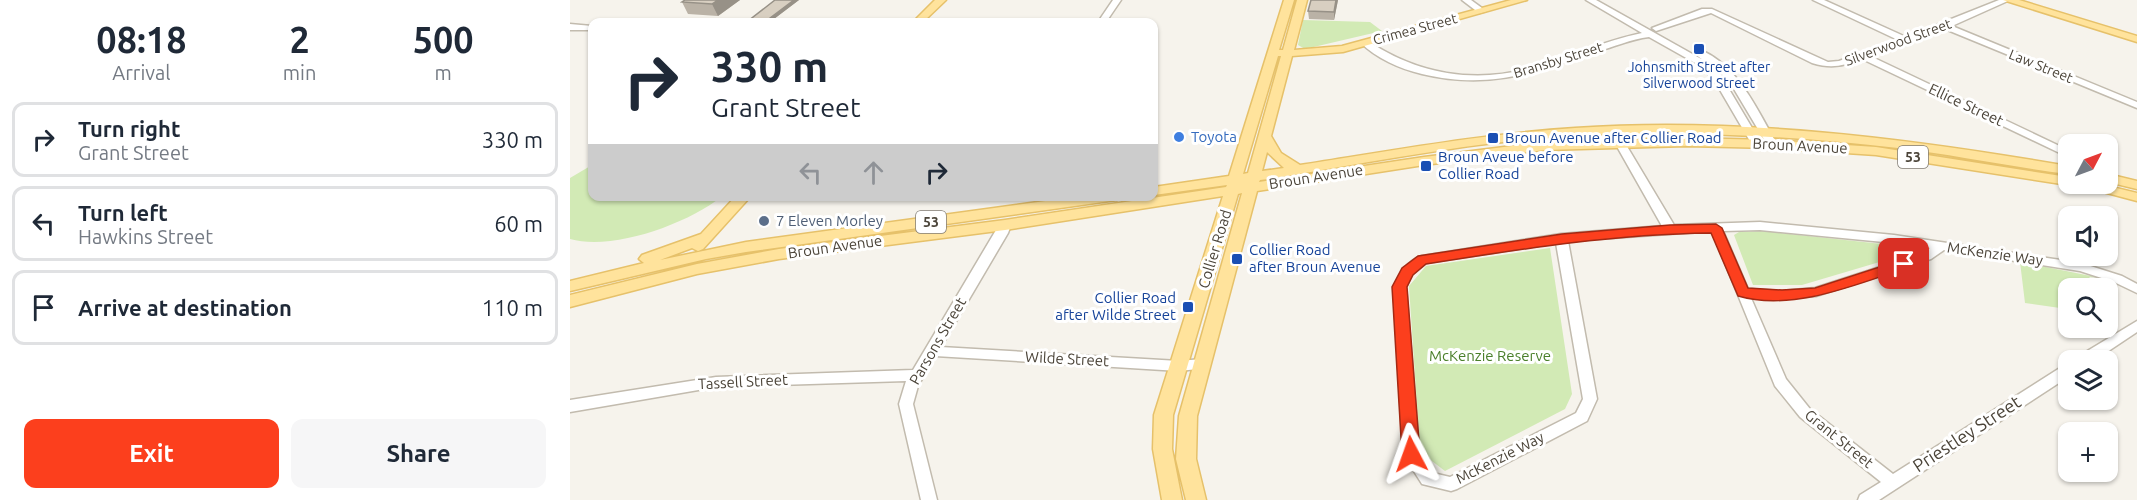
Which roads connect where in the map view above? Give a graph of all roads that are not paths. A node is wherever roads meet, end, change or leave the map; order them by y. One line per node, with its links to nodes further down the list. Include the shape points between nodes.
1 (941, 0): 14 (main road)
2 (950, 0): 15 (main road)
3 (1117, 0): 16 (street)
4 (1289, 0): 24 (main road, Collier Road)
5 (1302, 0): 25 (main road, Collier Road)
6 (1466, 0): 13 (street)
7 (1522, 0): 13 (main road, Crimea Street)
8 (1590, 0): 20 (street)
9 (1605, 0): 20 (street)
10 (1818, 0): 22 (street)
11 (2007, 0): 17 (street, Silverwood Street); 21 (main road)
12 (2019, 0): 21 (main road)
13 (1482, 11): 23 (main road, Crimea Street)
14 (922, 18)
15 (932, 18)
16 (1105, 18)
17 (1946, 26): 22 (street, Silverwood Street); 27 (street, Law Street)
18 (570, 27): 19 (street)
19 (588, 28)
20 (1653, 31): 23 (street, Bransby Street, via 1519,74 1489,78 1422,72 1396,63); 26 (street, Silverwood Street, via 1712,11 1822,63 1841,63); 29 (street, via 1717,76); 30 (street, via 1714,62 1732,77)
21 (2137, 37)
22 (1906, 40): 26 (street, Silverwood Street)
23 (1365, 43): 25 (main road, Crimea Street, via 1330,55)
24 (1270, 55): 25 (main road, Crimea Street); 33 (main road, Collier Road)
25 (1287, 56): 28 (main road, Collier Road)
26 (1863, 56): 32 (street, Ellice Street)
27 (2137, 105)
28 (1264, 135): 35 (main road, via 1276,155); 38 (main road, Collier Road)
29 (1754, 138): 30 (main road, Broun Avenue / 53); 31 (main road, Broun Avenue / 53); 35 (main road, Broun Avenue / 53, via 1612,130 1435,146)
30 (1769, 138): 34 (main road, Broun Avenue / 53, via 1870,140); 36 (main road, Broun Avenue / 53)
31 (1620, 143): 38 (main road, Broun Avenue / 53, via 1545,146); 50 (street)
32 (2058, 149)
33 (1239, 164): 38 (main road, Collier Road); 40 (main road)
34 (2058, 168)
35 (1297, 169): 38 (main road, Broun Avenue / 53)
36 (2058, 179)
37 (2118, 180): 39 (main road)
38 (1243, 183): 40 (main road, Broun Avenue / 53); 42 (main road, Broun Avenue / 53); 47 (main road, Collier Road); 65 (main road, Collier Road)
39 (2137, 185)
40 (1159, 190)
41 (2118, 192): 43 (main road)
42 (1198, 195): 47 (main road, via 1214,201); 48 (main road, Broun Avenue / 53)
43 (2137, 197)
44 (740, 201): 53 (main road)
45 (750, 201): 51 (main road)
46 (1081, 201): 55 (main road, Broun Avenue / 53)
47 (1224, 220): 66 (main road, Collier Road)
48 (1005, 225): 56 (main road, Broun Avenue / 53); 64 (street, Parsons Street)
49 (1716, 228): 50 (street, McKenzie Way); 54 (street, McKenzie Way, via 1760,226); 60 (street, Grant Street)
50 (1670, 229): 52 (street, McKenzie Way)
51 (722, 230): 53 (main road); 55 (main road, via 730,243)
52 (1562, 238): 52 (street, McKenzie Way, via 1422,260 1407,272 1400,287 1411,454 1428,479 1451,484 1582,417 1590,399)
53 (705, 246): 55 (main road, Broun Avenue / 53); 56 (main road); 57 (main road, Broun Avenue)
54 (1942, 246): 59 (street, McKenzie Way, via 2081,267); 60 (street, via 1927,256 1816,292)
55 (746, 247)
56 (693, 263): 57 (main road, Broun Avenue / 53); 61 (main road, Broun Avenue / 53, via 679,273)
57 (588, 281): 58 (main road, Broun Avenue / 53)
58 (570, 286)
59 (2137, 289)
60 (1743, 293): 70 (street, Grant Street, via 1780,382 1804,412)
61 (570, 302)
62 (2137, 326): 63 (street)
63 (2100, 350)
64 (932, 351): 66 (street, Wilde Street); 67 (street, Parsons Street)
65 (1202, 364): 66 (street, Wilde Street); 73 (main road, Collier Road, via 1185,435 1187,471)
66 (1179, 366): 72 (main road, Collier Road, via 1163,410 1163,462)
67 (917, 375): 69 (street, Tassell Street, via 716,382); 71 (street, Parsons Street, via 906,404)
68 (2058, 376): 70 (street, Priestley Street)
69 (570, 406)
70 (1892, 482): 74 (street, Priestley Street)
71 (928, 500)
72 (1172, 500)
73 (1196, 500)
74 (1866, 500)

